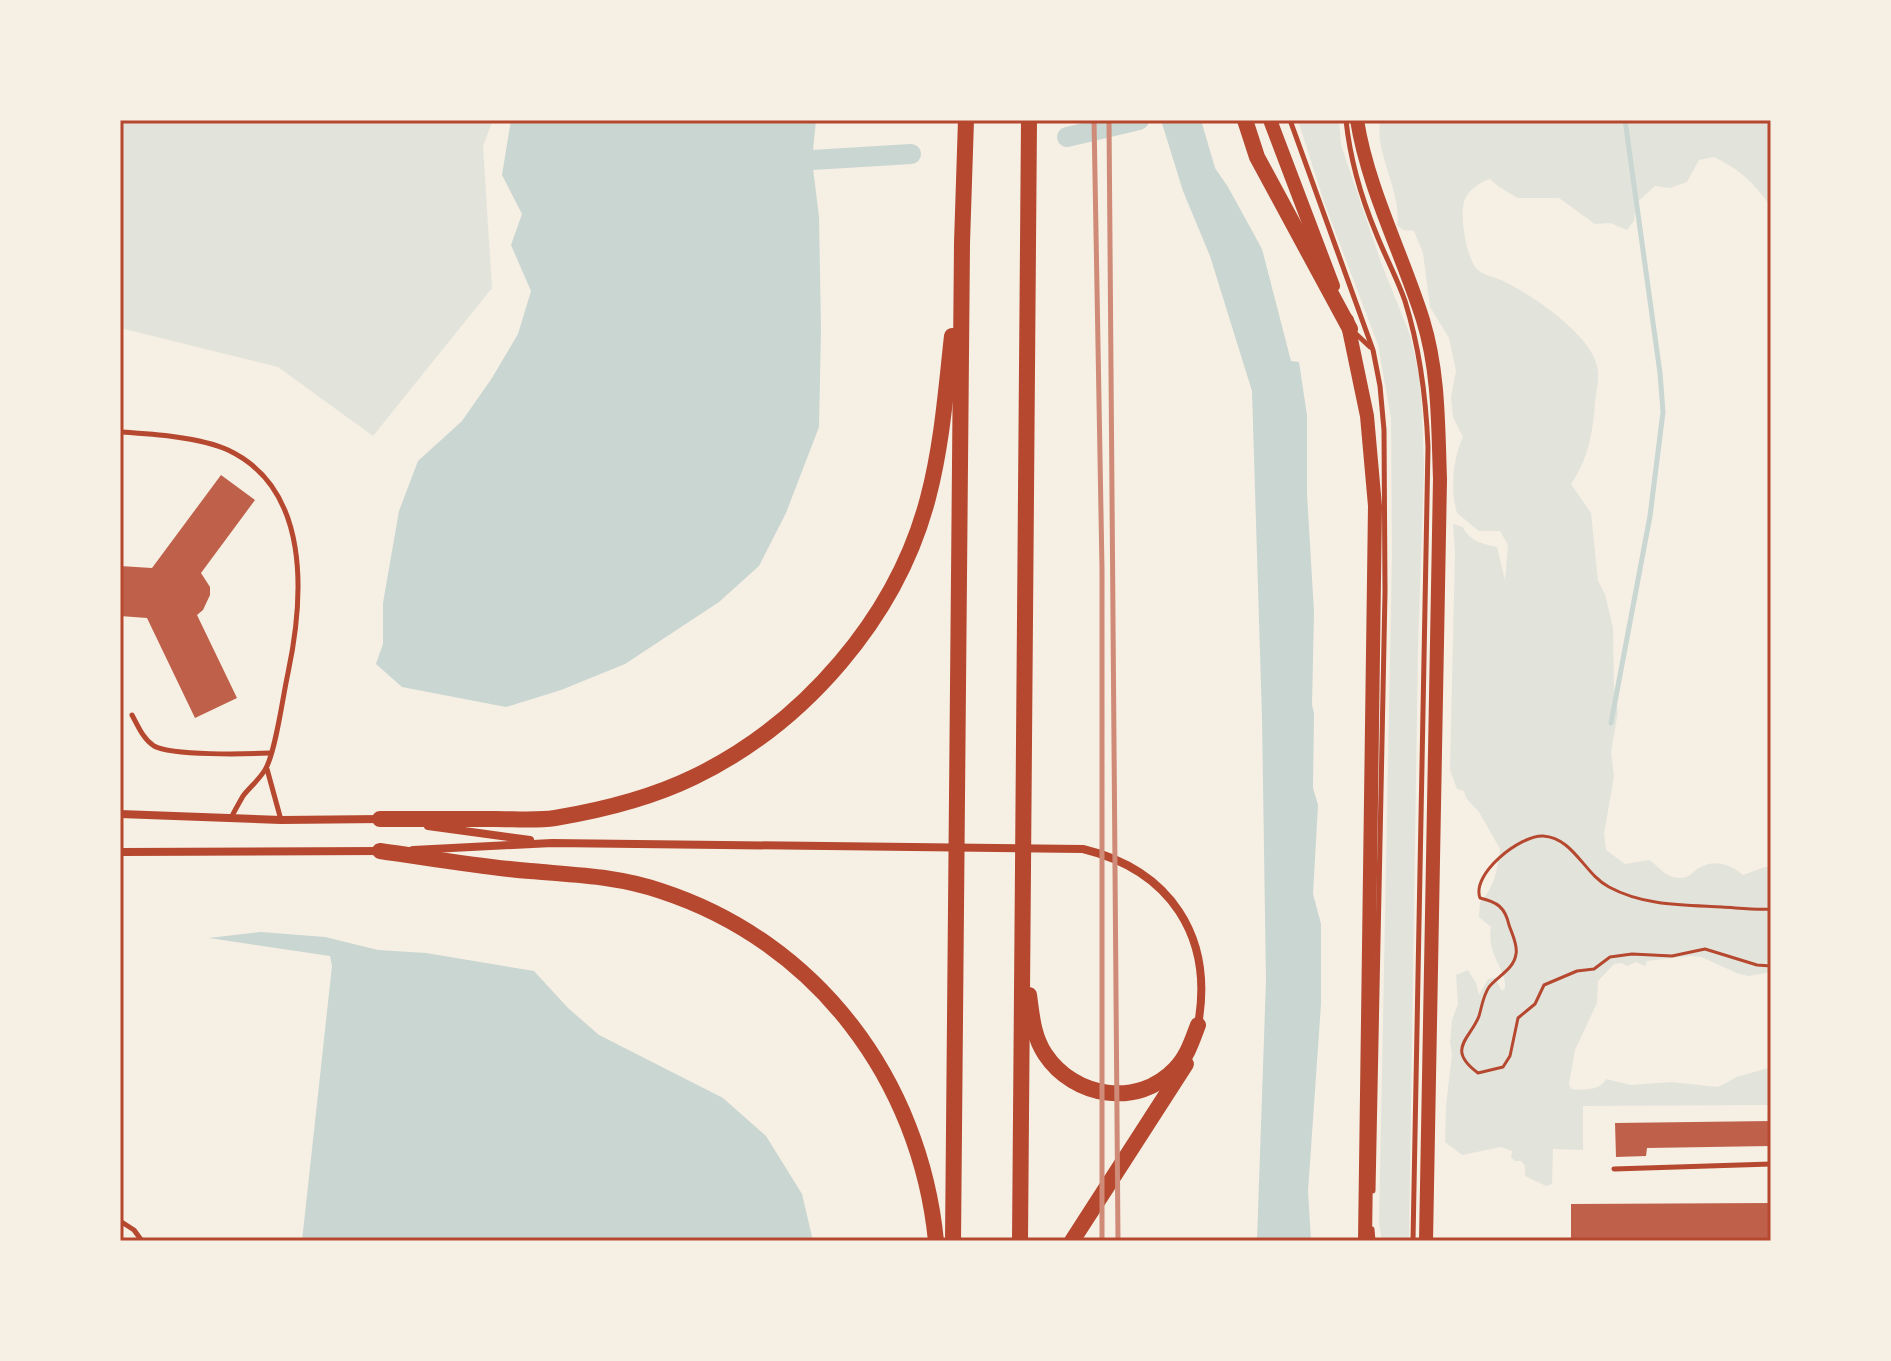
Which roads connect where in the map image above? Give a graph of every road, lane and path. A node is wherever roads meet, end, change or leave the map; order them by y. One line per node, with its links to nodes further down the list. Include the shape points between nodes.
1 (966, 120): 10 (highway)
2 (1029, 120): 9 (highway)
3 (1036, 120): 9 (highway)
4 (1245, 120): 11 (highway, via 1257,157)
5 (1270, 120): 11 (main road)
6 (1290, 120): 12 (lane)
7 (1346, 120): 38 (lane, via 1351,157 1374,229 1405,300 1426,397)
8 (1357, 120): 39 (main road, via 1362,151 1423,322 1437,381 1440,479)
9 (1030, 161): 25 (highway)
10 (962, 243): 19 (highway, via 942,427 928,500 901,569 864,634 815,691 759,739 694,777 625,804 551,819); 33 (highway)
11 (1350, 329): 12 (lane); 36 (main road, via 1367,416 1375,506)
12 (1373, 350): 37 (lane, via 1384,430 1385,592)
13 (120, 432): 15 (lane, via 161,434 225,448 252,464 278,494 298,561 298,613)
14 (132, 715): 15 (lane, via 156,747)
15 (270, 753): 16 (lane)
16 (267, 768): 18 (lane); 20 (lane)
17 (120, 814): 18 (street)
18 (231, 818): 20 (street)
19 (380, 819): 20 (street); 21 (street)
20 (281, 820)
21 (552, 843): 22 (street); 27 (street, via 1083,849 1127,864 1179,911 1199,955)
22 (380, 851): 23 (street); 32 (highway, via 595,875 661,891 723,917 780,953 830,998 871,1051 904,1110 922,1161)
23 (120, 852)
24 (1771, 909): 26 (path, via 1683,906 1635,897 1607,886 1564,843 1541,836 1522,841 1497,861 1478,892 1503,909 1516,955 1486,992 1462,1043 1463,1053 1478,1073 1503,1067 1518,1018 1532,1008 1544,985 1594,969 1610,957 1672,956 1705,949)
25 (1021, 938): 27 (highway, via 1039,1042 1055,1067 1080,1085 1119,1094 1155,1084 1176,1069); 34 (highway)
26 (1771, 966)
27 (1198, 1025): 35 (highway, via 1181,1075)
28 (1771, 1164): 29 (lane)
29 (1614, 1169)
30 (120, 1221): 31 (lane)
31 (142, 1241)
32 (936, 1241)
33 (953, 1241)
34 (1020, 1241)
35 (1072, 1241)
36 (1365, 1241)
37 (1373, 1241)
38 (1413, 1241)
39 (1426, 1241)

